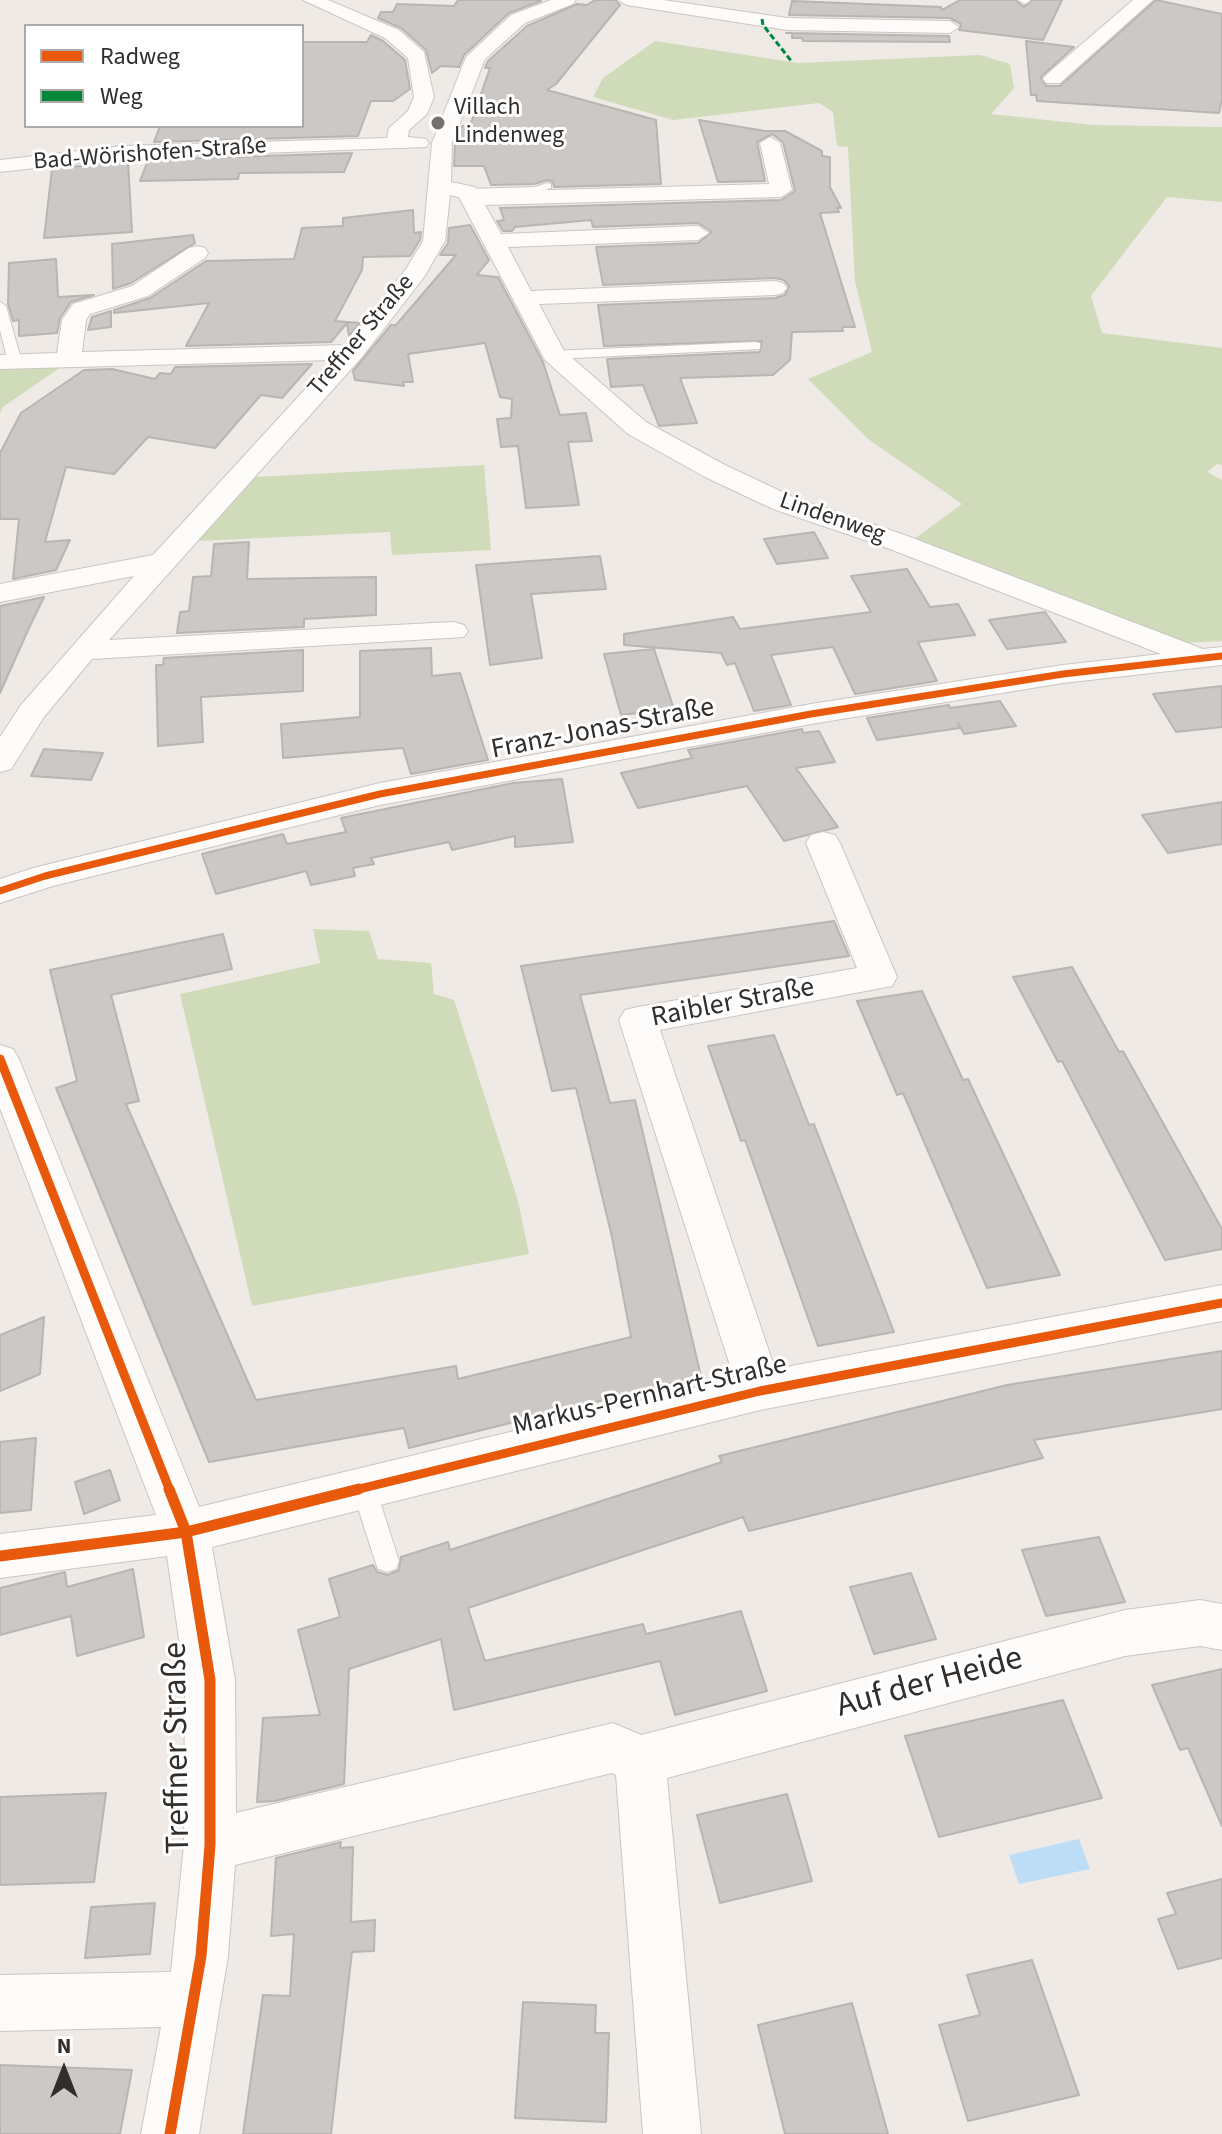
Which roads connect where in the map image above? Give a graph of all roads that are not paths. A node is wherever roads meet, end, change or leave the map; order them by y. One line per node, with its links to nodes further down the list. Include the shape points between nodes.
1 (312, 0): 13 (street, via 392,34 417,56 424,97 417,114 399,128)
2 (567, 0): 9 (street, Treffner Straße, via 518,19)
3 (627, 0): 6 (street)
4 (1144, 0): 10 (street)
5 (773, 1): 6 (street)
6 (762, 19): 8 (street)
7 (488, 20): 9 (street)
8 (950, 27)
9 (476, 57): 11 (street, Treffner Straße)
10 (1053, 79)
11 (442, 143): 13 (street); 16 (street, Treffner Straße)
12 (770, 143): 17 (street, via 781,190)
13 (396, 144): 14 (street, Bad-Wörishofen-Straße, via 122,152)
14 (0, 166)
15 (547, 186): 17 (lane)
16 (440, 187): 17 (street); 25 (street, Treffner Straße, via 434,241)
17 (469, 196): 19 (street, Lindenweg)
18 (698, 233): 19 (street)
19 (492, 241): 22 (street, Lindenweg)
20 (197, 253): 27 (street, via 140,291 81,309 74,320)
21 (775, 288): 22 (street)
22 (523, 298): 26 (street, Lindenweg)
23 (0, 306): 28 (lane)
24 (755, 346): 26 (lane)
25 (353, 352): 27 (street); 29 (street, Treffner Straße)
26 (554, 355): 33 (street, Lindenweg, via 637,428 783,503)
27 (69, 359): 28 (street)
28 (7, 362)
29 (158, 563): 30 (street); 32 (street, Treffner Straße)
30 (0, 593)
31 (453, 631): 32 (street)
32 (83, 650): 34 (street, Treffner Straße, via 32,712)
33 (1210, 657): 36 (street, Franz-Jonas-Straße, via 811,714 380,794)
34 (0, 762)
35 (823, 843): 39 (street, Raibler Straße, via 879,977 638,1020)
36 (0, 891)
37 (0, 1059): 41 (street, Treffner Straße)
38 (1222, 1303): 39 (street, Markus-Pernhart-Straße)
39 (760, 1391): 40 (street, Markus-Pernhart-Straße)
40 (364, 1489): 41 (street, Markus-Pernhart-Straße); 43 (lane)
41 (186, 1532): 42 (street, Markus-Pernhart-Straße); 46 (street, Treffner Straße, via 210,1680)
42 (0, 1556)
43 (387, 1561)
44 (1222, 1627): 45 (street, Auf der Heide, via 1200,1623 1125,1633)
45 (640, 1760): 46 (street, Auf der Heide, via 613,1748); 50 (street)
46 (210, 1845): 47 (street, Treffner Straße)
47 (194, 1999): 48 (street); 49 (street, Treffner Straße)
48 (0, 2003)
49 (170, 2134)
50 (672, 2134)

